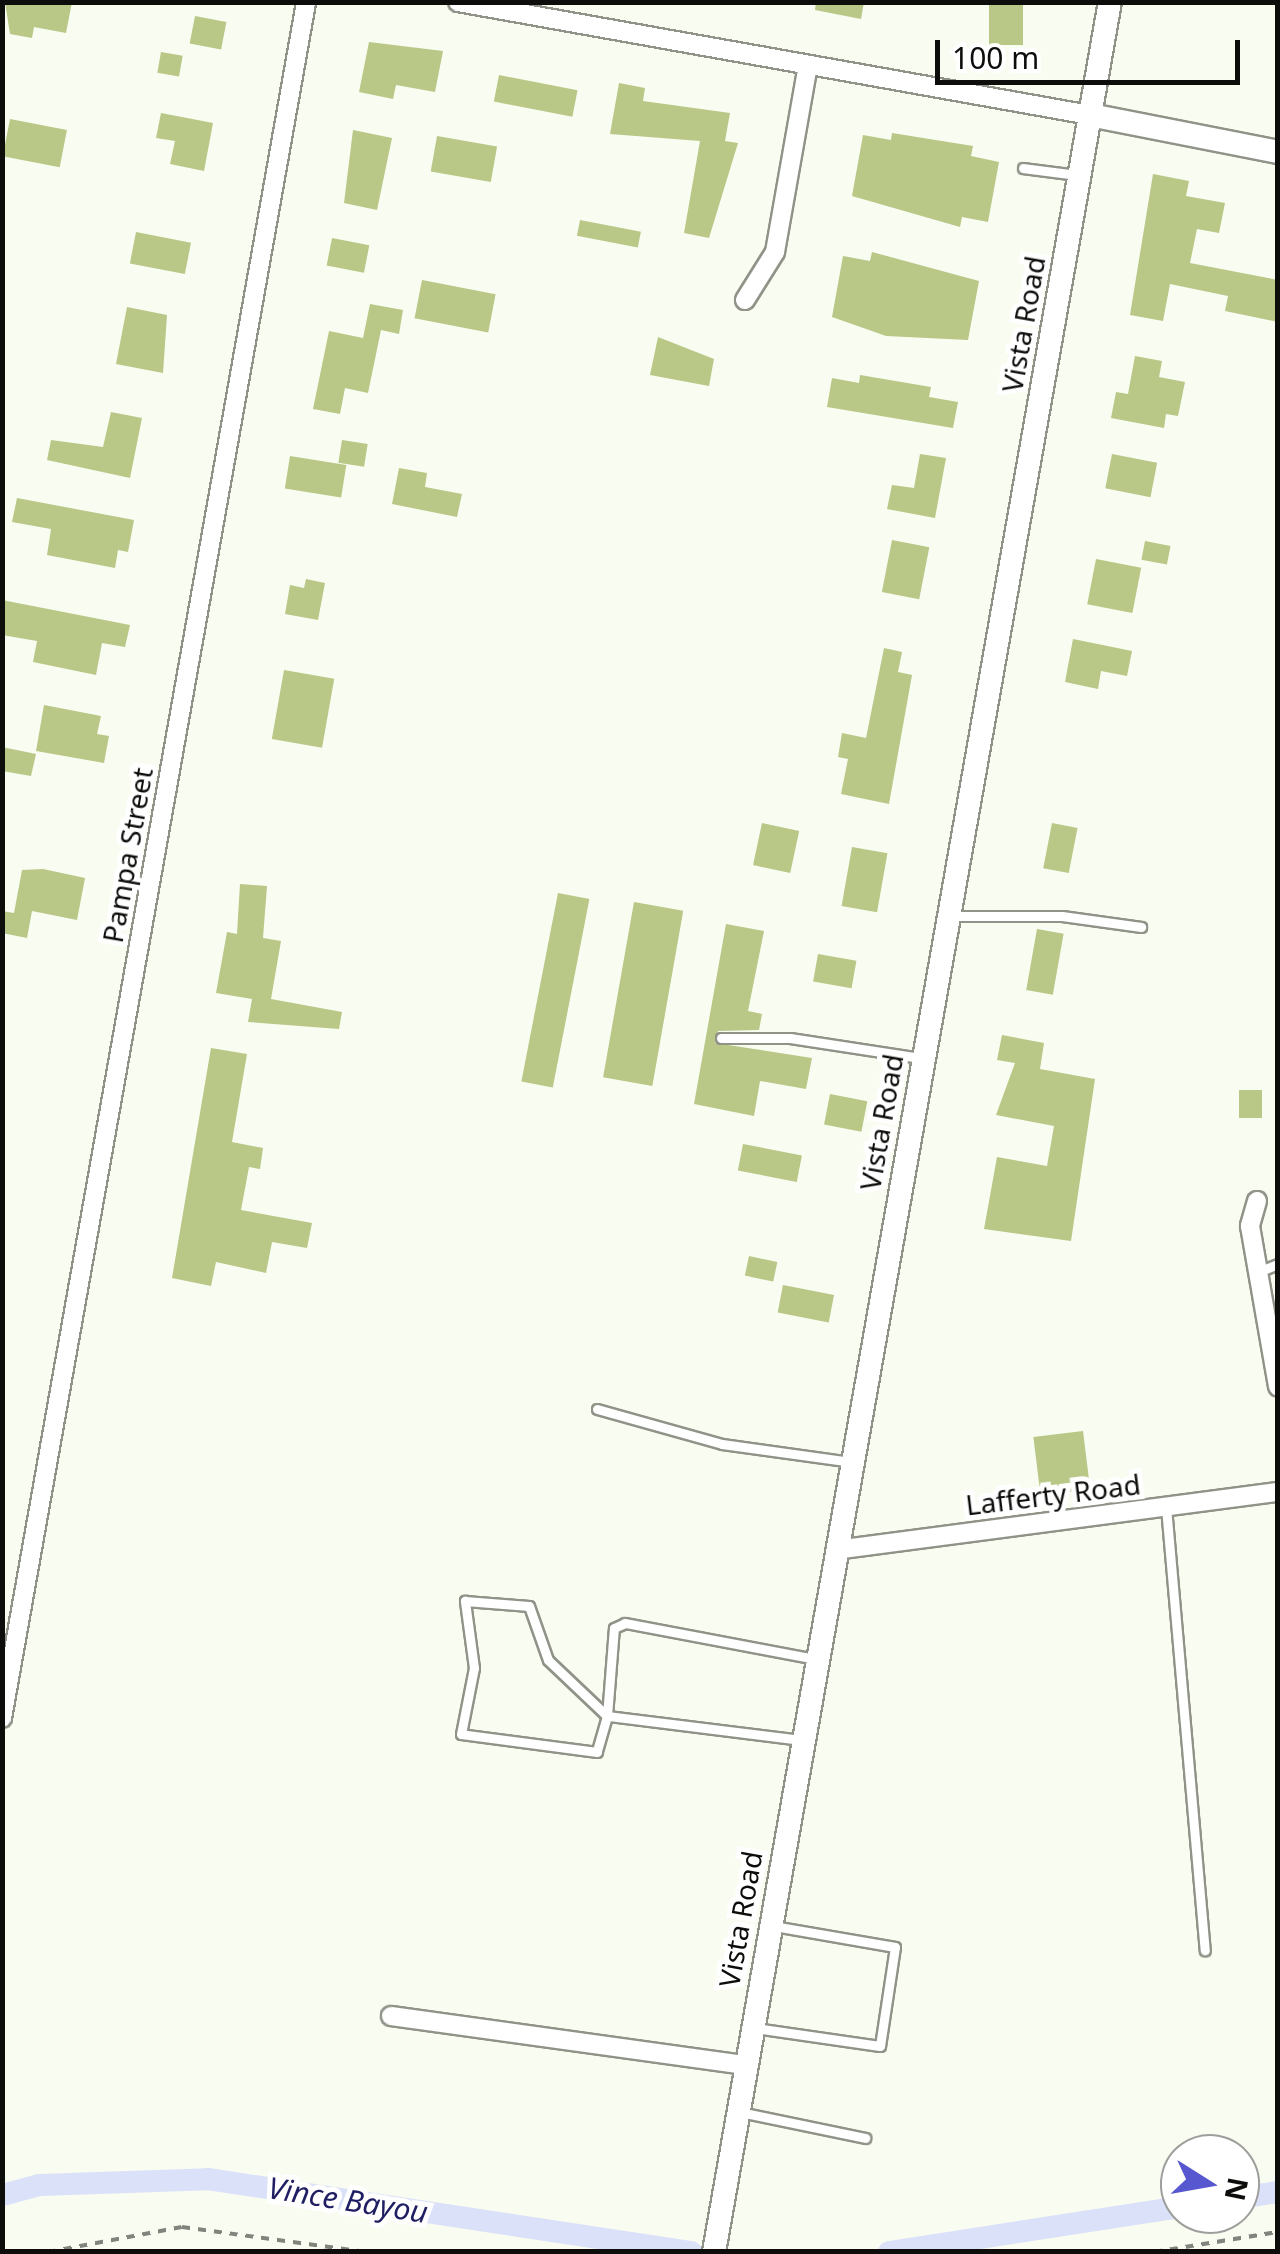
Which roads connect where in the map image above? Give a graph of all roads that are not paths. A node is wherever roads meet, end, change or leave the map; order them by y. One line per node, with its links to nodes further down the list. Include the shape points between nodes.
1 (306, 2): 25 (street, Pampa Street)
2 (458, 2): 4 (street)
3 (1110, 2): 5 (street, Vista Road)
4 (808, 65): 5 (street); 9 (street, via 775,252)
5 (1090, 115): 6 (street); 8 (street, Vista Road)
6 (1278, 152)
7 (1023, 168): 8 (lane)
8 (1079, 176): 10 (street, Vista Road)
9 (745, 300)
10 (948, 916): 11 (lane, via 1062,916); 13 (street, Vista Road)
11 (1141, 926)
12 (720, 1038): 13 (lane, via 790,1038)
13 (923, 1058): 19 (street, Vista Road)
14 (1257, 1200): 16 (street, via 1250,1226)
15 (1278, 1264): 16 (lane)
16 (1258, 1272): 17 (street)
17 (1278, 1388)
18 (597, 1409): 19 (lane, via 722,1444)
19 (851, 1462): 22 (street, Vista Road)
20 (1278, 1492): 21 (street, Lafferty Road)
21 (1166, 1507): 22 (street, Lafferty Road); 28 (lane)
22 (836, 1550): 23 (street, Vista Road)
23 (816, 1659): 24 (lane, via 618,1624); 26 (street, Vista Road)
24 (607, 1716): 24 (lane, via 597,1752 460,1734 474,1668 464,1602 529,1606 548,1660); 26 (lane)
25 (2, 1718)
26 (801, 1740): 27 (street, Vista Road)
27 (770, 1925): 30 (street, Vista Road); 30 (lane, via 895,1948 880,2046)
28 (1205, 1950)
29 (391, 2016): 31 (street)
30 (752, 2028): 31 (street, Vista Road)
31 (746, 2065): 32 (street, Vista Road)
32 (738, 2112): 33 (lane); 34 (street, Vista Road)
33 (865, 2138)
34 (714, 2252)

